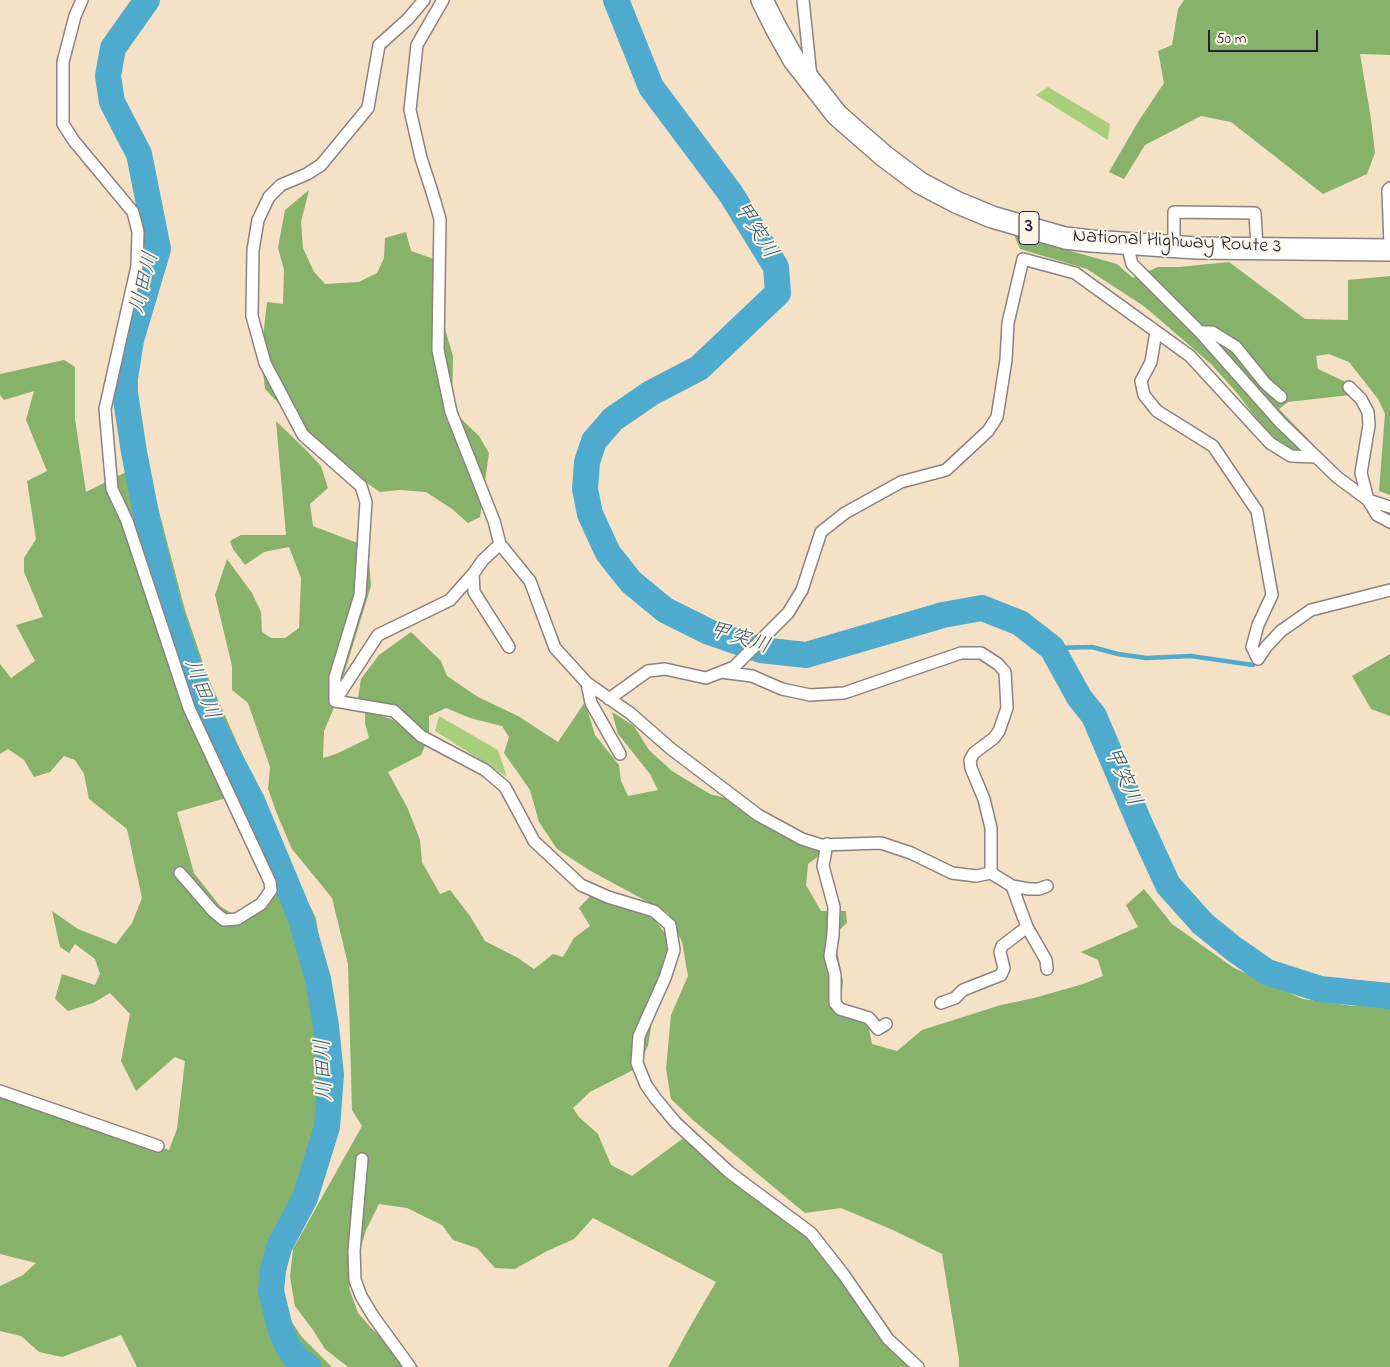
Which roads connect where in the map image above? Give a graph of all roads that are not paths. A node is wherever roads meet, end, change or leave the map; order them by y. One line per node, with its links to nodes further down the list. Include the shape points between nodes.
1 (82, 0): 32 (street, via 63,62 63,124 133,212 138,232 137,266 105,409 112,489 127,521 189,708 270,882 270,890 261,904 237,919 224,920 212,911)
2 (424, 0): 28 (street, via 379,45 368,108 321,165 281,185 269,197 258,220 253,250 252,316 265,363 303,435 361,486 366,502 360,595 335,677)
3 (443, 0): 21 (street, via 417,45 410,110 420,158 440,219 438,350 451,412)
4 (762, 0): 6 (highway, National Highway Route 3 / 3, via 794,60)
5 (803, 0): 6 (street)
6 (812, 84): 8 (highway, National Highway Route 3 / 3, via 837,115 884,156 920,183 956,202 992,217 1065,238)
7 (1390, 188): 9 (street)
8 (1127, 244): 10 (highway, National Highway Route 3 / 3); 14 (street, via 1132,264)
9 (1390, 245)
10 (1174, 246): 11 (highway, National Highway Route 3 / 3); 11 (street, via 1174,212 1255,213)
11 (1257, 248): 12 (highway, National Highway Route 3 / 3)
12 (1390, 250)
13 (1156, 332): 17 (street, via 1190,356 1270,443 1291,456); 23 (street, via 1151,362 1141,381 1144,395 1156,412 1213,446 1256,511 1272,596 1258,624 1252,647 1258,659 1281,631 1311,610); 25 (street, via 1075,273 1022,260 1008,323 997,417 988,430 946,470 901,482 845,513 821,532 802,590 788,613 734,667)
14 (1200, 332): 16 (street, via 1212,332 1236,347 1265,383); 17 (street, via 1280,422)
15 (1349, 387): 18 (street, via 1368,412 1369,426 1361,473)
16 (1281, 397)
17 (1316, 457): 18 (street)
18 (1368, 500): 19 (street); 20 (street, via 1378,515)
19 (1390, 507)
20 (1390, 522)
21 (500, 544): 22 (street, via 482,560); 26 (street, via 530,581 556,648)
22 (474, 574): 24 (street, via 474,592); 28 (street, via 450,600 378,635)
23 (1390, 590)
24 (509, 647)
25 (721, 672): 27 (street, via 706,678 665,669 648,671); 31 (street, via 752,676 782,689 810,695 844,693 961,653 981,653 998,664 1005,672 1007,708 999,731 970,760 991,828)
26 (586, 684): 27 (street); 29 (street, via 591,703)
27 (608, 699): 30 (street, via 758,815 802,839)
28 (335, 701): 43 (street, via 394,711 421,736 485,770 505,787 534,841 581,885 654,911 670,925 674,950 639,1036 637,1063 646,1085 676,1123 729,1172 811,1233 888,1339)
29 (620, 754)
30 (827, 844): 31 (street, via 881,843 911,852 952,874 976,876); 38 (street, via 823,866 834,908 830,956 835,975 835,1002 840,1009 869,1018 878,1029)
31 (992, 872): 33 (street)
32 (180, 873)
33 (1012, 886): 34 (street, via 1029,889); 35 (street)
34 (1047, 886)
35 (1026, 927): 36 (street, via 1046,960); 37 (street, via 1002,946 1000,952 1004,968 1001,975)
36 (1047, 969)
37 (941, 1003)
38 (886, 1024)
39 (0, 1091): 40 (street)
40 (158, 1146)
41 (362, 1159): 42 (street, via 354,1251 355,1280 373,1316)
42 (410, 1367)
43 (918, 1367)

